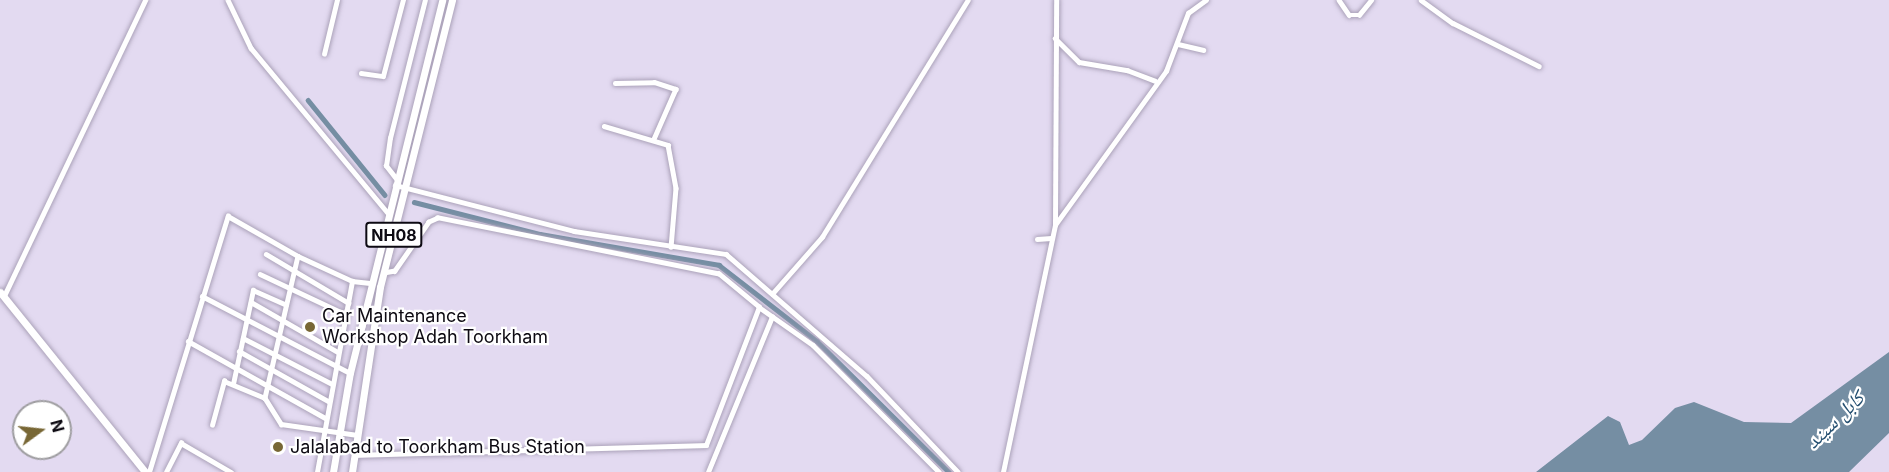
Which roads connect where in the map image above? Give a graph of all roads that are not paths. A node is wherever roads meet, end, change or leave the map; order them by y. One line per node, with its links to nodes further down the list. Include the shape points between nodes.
1 (145, 0): 39 (street)
2 (228, 0): 26 (street, via 251,48)
3 (337, 0): 17 (street)
4 (403, 0): 19 (street, via 383,76)
5 (425, 0): 24 (street, via 390,138 386,166)
6 (442, 0): 24 (highway, NH08)
7 (452, 0): 25 (highway, NH08)
8 (968, 0): 40 (street, via 822,237)
9 (1056, 0): 14 (street)
10 (1206, 0): 15 (street, via 1188,13)
11 (1340, 0): 12 (street, via 1349,15 1359,15)
12 (1371, 0)
13 (1421, 0): 18 (street, via 1453,23)
14 (1055, 38): 20 (street, via 1079,62 1127,70); 27 (street)
15 (1178, 44): 16 (street); 20 (street)
16 (1203, 50)
17 (324, 54)
18 (1539, 66)
19 (361, 73)
20 (1155, 81): 27 (street)
21 (615, 83): 23 (street, via 654,82 676,89)
22 (604, 126): 23 (street)
23 (654, 139): 30 (street, via 668,145 676,188)
24 (396, 183): 25 (street); 26 (highway, NH08)
25 (406, 189): 30 (street, via 574,231); 34 (highway, NH08)
26 (389, 214): 37 (highway, NH08)
27 (1055, 225): 29 (street)
28 (1037, 238): 29 (street)
29 (1051, 238): 80 (street)
30 (671, 246): 40 (street, via 726,254)
31 (266, 255): 33 (street)
32 (297, 256): 33 (street); 36 (street); 41 (street, via 228,216)
33 (293, 272): 38 (street); 43 (street)
34 (384, 273): 45 (street, via 395,271 429,222 438,218 718,274); 69 (highway, NH08)
35 (261, 274): 38 (street)
36 (352, 281): 37 (street); 43 (street)
37 (372, 283): 59 (highway, NH08)
38 (290, 285): 44 (street); 46 (street)
39 (2, 294): 71 (highway)
40 (772, 294): 79 (street, via 867,376)
41 (202, 296): 49 (street); 52 (street)
42 (250, 302): 44 (street, via 253,290); 48 (street); 49 (street)
43 (349, 303): 46 (street)
44 (286, 305): 48 (street)
45 (759, 307): 47 (street); 70 (street, via 706,445)
46 (345, 314): 54 (street)
47 (772, 317): 77 (street); 78 (street, via 813,345 867,394)
48 (282, 318): 50 (street); 54 (street)
49 (246, 320): 50 (street); 51 (street)
50 (278, 336): 55 (street); 56 (street)
51 (243, 338): 53 (street); 55 (street)
52 (188, 341): 57 (street); 71 (street)
53 (239, 351): 57 (street); 58 (street)
54 (338, 352): 56 (street)
55 (274, 354): 58 (street); 61 (street)
56 (335, 365): 59 (street); 61 (street)
57 (237, 367): 60 (street); 62 (street)
58 (271, 369): 62 (street); 64 (street)
59 (350, 374): 68 (highway, NH08)
60 (233, 384): 63 (street); 66 (street, via 224,381)
61 (332, 384): 64 (street)
62 (269, 385): 63 (street); 65 (street)
63 (265, 398): 67 (street, via 281,424)
64 (328, 401): 65 (street)
65 (325, 418): 67 (street)
66 (212, 425)
67 (324, 428): 68 (street); 74 (street)
68 (340, 429): 69 (street); 75 (highway, NH08)
69 (357, 435): 70 (highway, NH08)
70 (354, 455): 76 (highway, NH08)
71 (147, 472)
72 (166, 472): 73 (street, via 181,443)
73 (231, 472)
74 (318, 472)
75 (333, 472)
76 (352, 472)
77 (708, 472)
78 (939, 472)
79 (958, 472)
80 (1003, 472)

